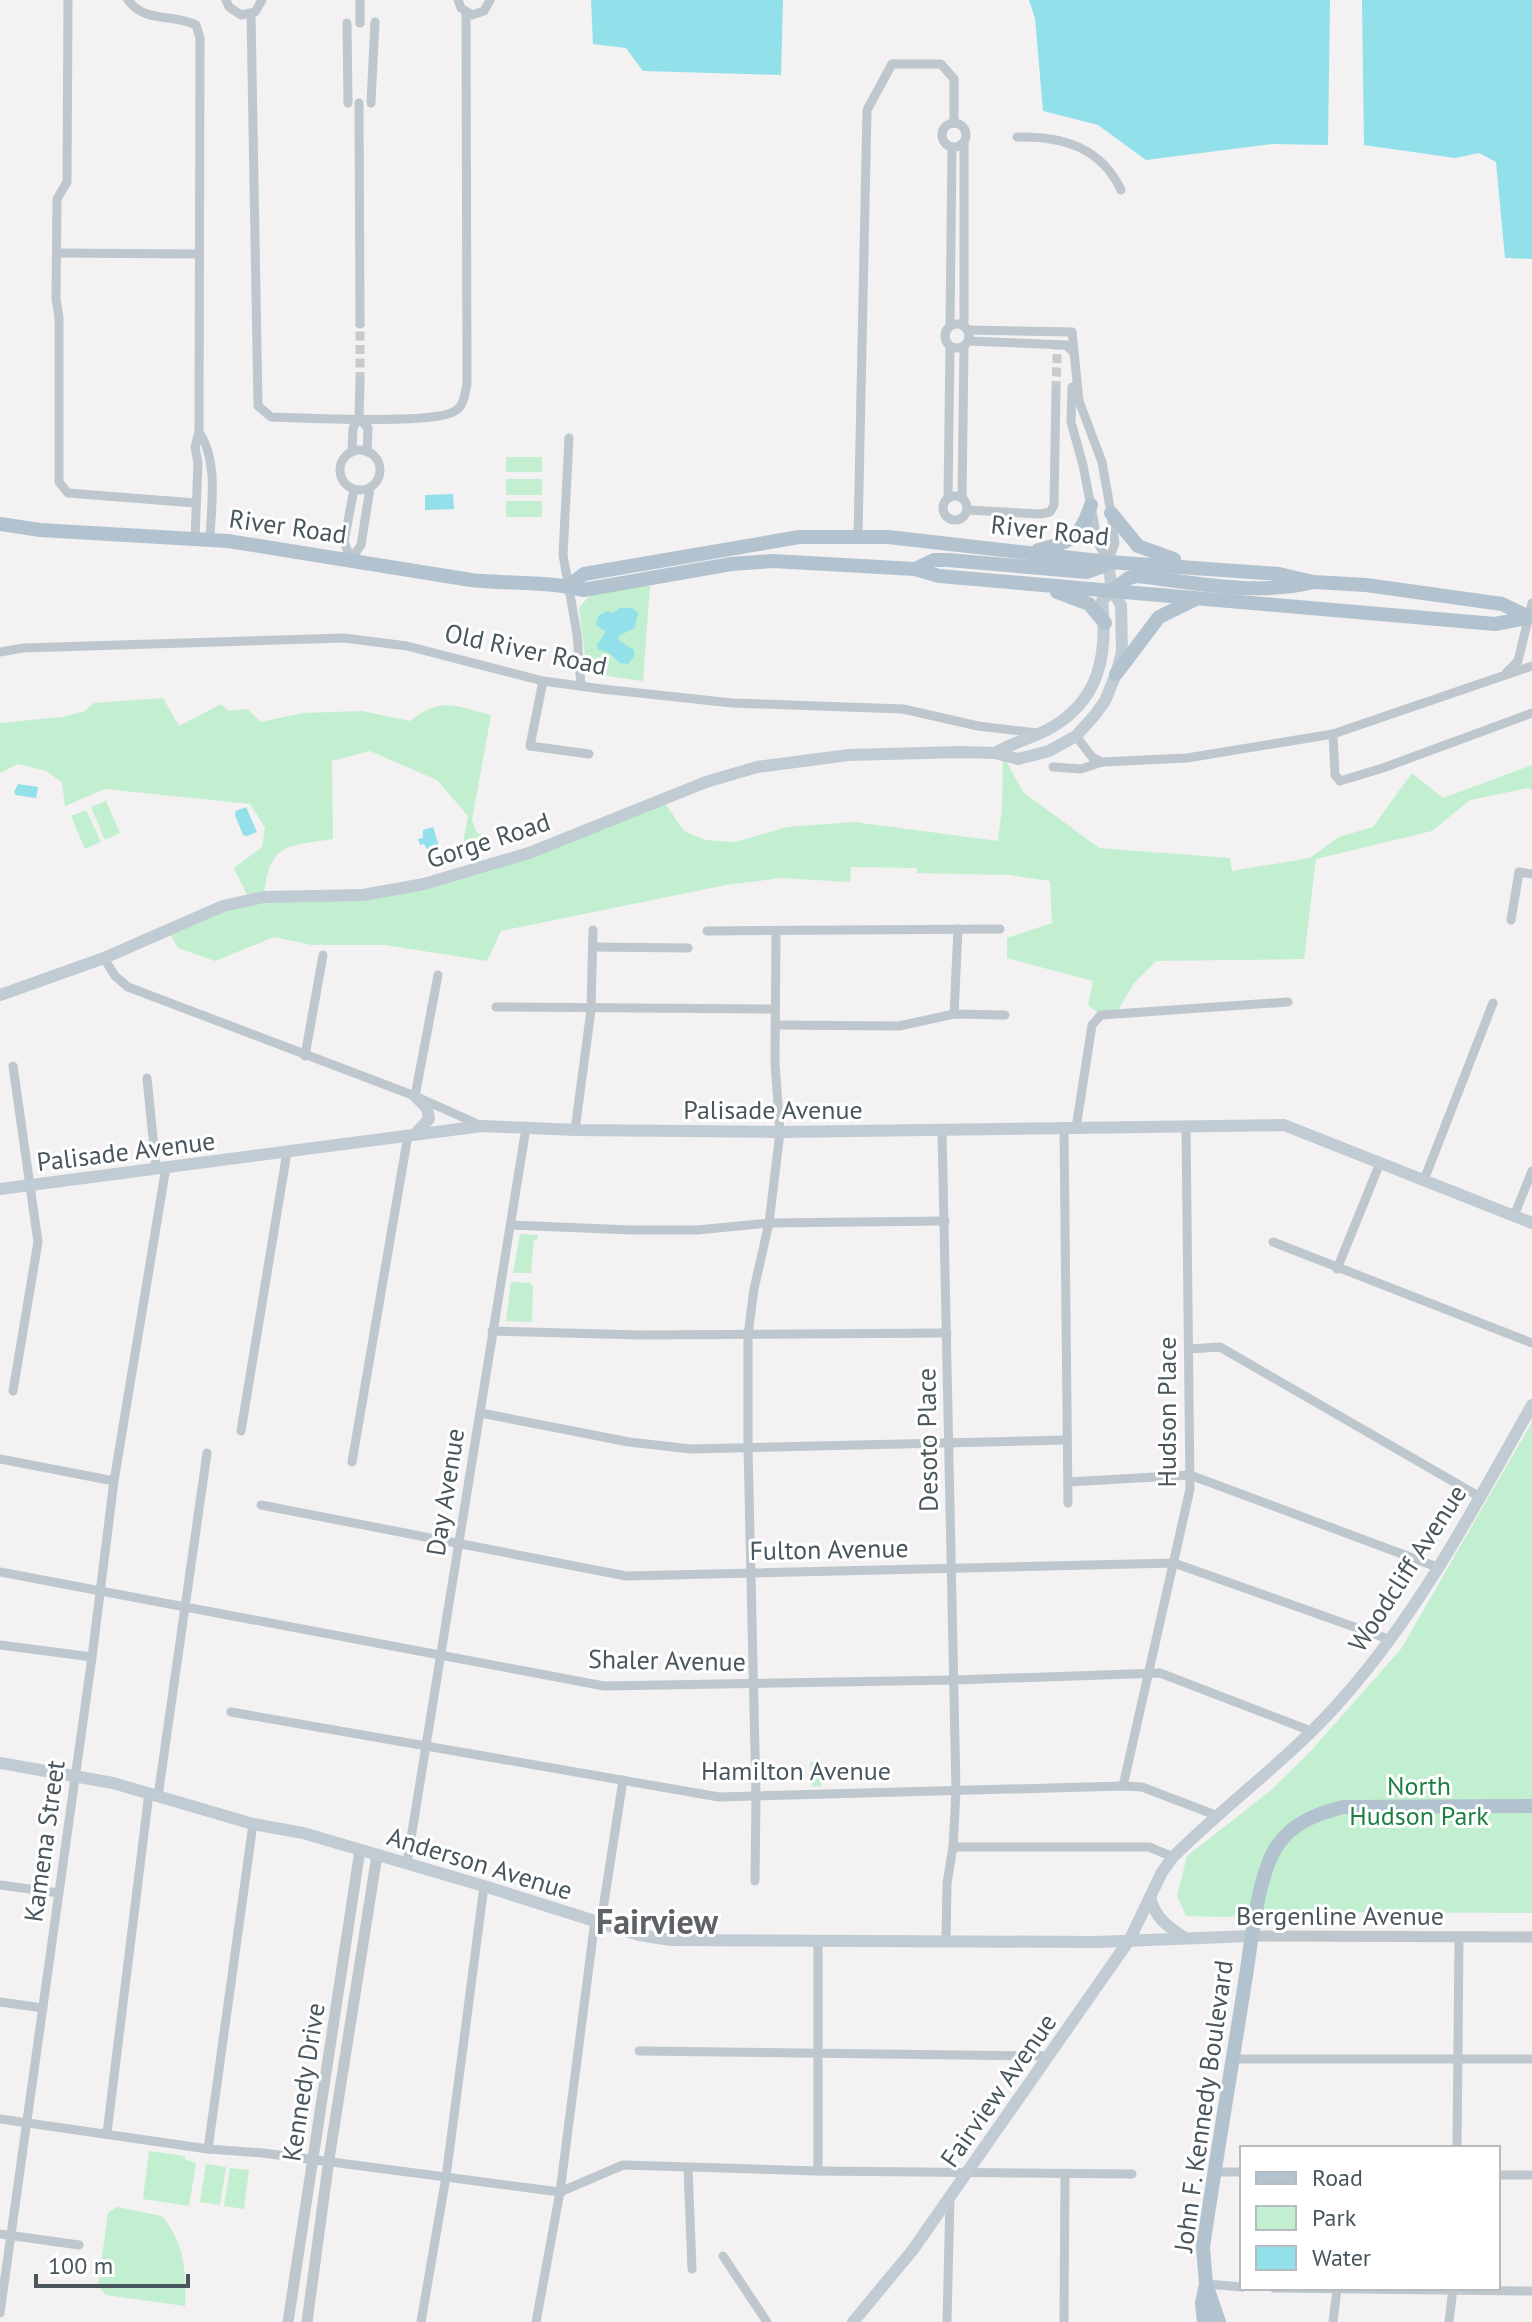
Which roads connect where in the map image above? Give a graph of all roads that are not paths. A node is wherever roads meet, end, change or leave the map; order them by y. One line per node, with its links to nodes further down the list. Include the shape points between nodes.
1 (68, 0): 19 (street, via 67,182 57,199)
2 (128, 0): 20 (street, via 146,16 185,19 196,25 200,38)
3 (226, 0): 9 (street, via 234,12)
4 (262, 0): 9 (street)
5 (360, 0): 12 (street)
6 (458, 0): 8 (street)
7 (490, 0): 8 (street, via 484,11)
8 (466, 13): 30 (street, via 465,398 457,410 443,416)
9 (251, 14): 30 (street, via 258,406 271,417)
10 (375, 22): 13 (street)
11 (347, 23): 21 (street)
12 (360, 23)
13 (371, 103)
14 (954, 123): 16 (street, via 964,128); 17 (street, via 942,132); 44 (street, via 954,79 941,64 892,64 867,110)
15 (1017, 137): 18 (street, via 1074,143 1109,169)
16 (964, 142): 17 (street); 23 (street)
17 (952, 147): 22 (street)
18 (1121, 190)
19 (57, 253): 20 (street); 39 (street, via 59,482 68,493)
20 (199, 254): 31 (street)
21 (360, 324)
22 (950, 326): 23 (street); 25 (street, via 945,339)
23 (966, 328): 24 (street); 26 (street, via 1072,332)
24 (966, 344): 25 (street); 26 (street, via 1066,345); 38 (street)
25 (950, 347): 37 (street)
26 (1074, 353): 27 (street)
27 (1074, 377): 40 (street, via 1071,422); 42 (street, via 1102,462)
28 (360, 381): 30 (street)
29 (1056, 390): 41 (street, via 1050,512)
30 (359, 418): 33 (street); 34 (street, via 368,428)
31 (199, 432): 39 (street); 45 (street, via 211,464)
32 (569, 438): 53 (street, via 563,555)
33 (352, 452): 34 (street); 36 (street, via 343,461 341,475)
34 (367, 452): 35 (street, via 380,469)
35 (370, 488): 36 (street); 47 (street, via 361,545)
36 (354, 489): 47 (street, via 344,542)
37 (948, 498): 38 (street); 41 (street, via 943,510 948,518 957,520)
38 (962, 498): 41 (street)
39 (195, 503): 45 (street)
40 (1091, 505): 46 (main road, via 1077,536); 48 (street, via 1098,543)
41 (967, 510)
42 (1111, 513): 48 (street, via 1115,543); 49 (main road, via 1138,546)
43 (0, 524): 45 (main road, River Road)
44 (858, 536): 46 (main road, River Road); 53 (main road, River Road, via 799,537 718,549 584,574)
45 (203, 539): 47 (main road, River Road)
46 (1027, 552): 48 (main road, River Road)
47 (351, 559): 53 (main road, River Road, via 507,585)
48 (1108, 562): 49 (main road, River Road); 50 (main road, via 1087,572 948,560); 54 (main road, Gorge Road)
49 (1201, 567): 52 (main road, River Road)
50 (915, 569): 51 (main road, River Road, via 939,576); 53 (main road, River Road, via 773,561 583,590)
51 (1026, 582): 54 (main road, River Road); 57 (main road, via 1082,600)
52 (1313, 582): 54 (main road, via 1282,589 1137,576); 56 (main road, River Road, via 1366,585)
53 (568, 586): 63 (street)
54 (1112, 590): 55 (main road, River Road); 57 (main road, Gorge Road, via 1102,601); 60 (main road, Gorge Road, via 1122,620)
55 (1198, 598): 56 (main road, River Road, via 1495,624); 60 (main road, via 1159,617)
56 (1531, 612): 61 (street, via 1518,661)
57 (1105, 623): 65 (main road, Gorge Road, via 1104,651 1091,688 1066,720)
58 (0, 652): 62 (street, Old River Road, via 344,638 441,652)
59 (1532, 666): 61 (street)
60 (1116, 674): 67 (main road, Gorge Road, via 1105,701)
61 (1501, 676): 66 (street)
62 (543, 681): 63 (street, Old River Road); 69 (street, via 530,746)
63 (581, 686): 65 (street, Old River Road, via 732,703 903,709)
64 (1532, 713): 66 (street, via 1340,781 1335,775)
65 (1040, 734): 68 (main road, Gorge Road)
66 (1333, 734): 70 (street, via 1187,758)
67 (1076, 736): 68 (main road, Gorge Road, via 1018,759); 70 (street)
68 (995, 753): 82 (main road, Gorge Road, via 849,755 757,767 471,871 363,895 244,900)
69 (589, 754)
70 (1102, 762): 71 (street, via 1081,769)
71 (1053, 767)
72 (1532, 874): 73 (street, via 1519,872)
73 (1511, 920)
74 (958, 929): 75 (street); 78 (street); 90 (street)
75 (1000, 929)
76 (593, 930): 79 (street)
77 (707, 931): 78 (street)
78 (776, 931): 88 (street)
79 (593, 947): 80 (street); 89 (street)
80 (688, 948)
81 (323, 955): 93 (street)
82 (104, 958): 84 (main road, Gorge Road); 93 (street, via 128,987)
83 (438, 975): 96 (street)
84 (0, 995)
85 (1288, 1002): 100 (street, via 1107,1013 1096,1019)
86 (1493, 1003): 109 (street)
87 (496, 1007): 89 (street)
88 (775, 1009): 89 (street); 92 (street)
89 (591, 1010): 101 (street)
90 (954, 1014): 91 (street); 92 (street, via 899,1026)
91 (1005, 1015)
92 (775, 1025): 103 (street)
93 (305, 1056): 96 (street)
94 (13, 1066): 110 (street)
95 (147, 1078): 107 (street, Kamena Street)
96 (415, 1096): 97 (street); 104 (main road, via 429,1114 427,1123)
97 (482, 1126): 99 (main road, Palisade Avenue); 104 (main road, Palisade Avenue)
98 (1186, 1126): 100 (main road, Palisade Avenue); 106 (main road, Palisade Avenue, via 1284,1125); 123 (street, Hudson Place)
99 (526, 1128): 101 (main road, Palisade Avenue); 116 (street, Day Avenue)
100 (1070, 1128): 102 (main road, Palisade Avenue); 128 (street)
101 (575, 1130): 103 (main road, Palisade Avenue)
102 (942, 1130): 103 (main road, Palisade Avenue); 113 (street, Desoto Place)
103 (780, 1132): 114 (street)
104 (412, 1134): 105 (main road, Palisade Avenue); 133 (street)
105 (287, 1152): 107 (main road, Palisade Avenue); 127 (street)
106 (1380, 1163): 109 (main road, Palisade Avenue); 118 (street)
107 (161, 1168): 110 (main road, Palisade Avenue); 135 (street, Kamena Street)
108 (1532, 1171): 112 (street)
109 (1424, 1180): 112 (main road, Palisade Avenue)
110 (29, 1186): 111 (main road, Palisade Avenue); 124 (street, via 38,1242)
111 (0, 1189)
112 (1514, 1216): 115 (main road, Palisade Avenue)
113 (945, 1221): 114 (street); 120 (street, Desoto Place)
114 (769, 1223): 116 (street, via 697,1230); 121 (street)
115 (1532, 1223)
116 (511, 1225): 119 (street, Day Avenue)
117 (1273, 1242): 118 (street)
118 (1337, 1269): 122 (street)
119 (492, 1331): 121 (street); 126 (street, Day Avenue)
120 (947, 1333): 121 (street); 129 (street, Desoto Place)
121 (748, 1335): 130 (street)
122 (1532, 1343)
123 (1189, 1349): 134 (street, Hudson Place); 137 (street, via 1220,1347)
124 (13, 1391)
125 (1532, 1405): 137 (main road, Woodcliff Avenue)
126 (481, 1413): 130 (street, via 663,1447); 140 (street, Day Avenue)
127 (241, 1431)
128 (1067, 1440): 129 (street); 136 (street)
129 (949, 1443): 130 (street); 143 (street, Desoto Place)
130 (748, 1447): 145 (street)
131 (207, 1453): 147 (street)
132 (0, 1459): 135 (street)
133 (352, 1462)
134 (1190, 1475): 136 (street); 141 (street, Hudson Place); 142 (street)
135 (114, 1481): 146 (street, Kamena Street)
136 (1068, 1482): 138 (street)
137 (1480, 1497): 142 (main road, Woodcliff Avenue)
138 (1068, 1503)
139 (261, 1505): 140 (street, Fulton Avenue)
140 (459, 1544): 145 (street, Fulton Avenue, via 626,1576); 150 (street, Day Avenue)
141 (1174, 1563): 143 (street, Fulton Avenue); 148 (street, Fulton Avenue); 152 (street, Hudson Place)
142 (1437, 1567): 148 (main road, Woodcliff Avenue)
143 (952, 1569): 145 (street, Fulton Avenue); 153 (street, Desoto Place)
144 (0, 1572): 146 (street, Shaler Avenue)
145 (750, 1573): 154 (street)
146 (99, 1591): 147 (street, Shaler Avenue); 151 (street, Kamena Street)
147 (186, 1606): 150 (street, Shaler Avenue); 163 (street)
148 (1391, 1640): 156 (main road, Woodcliff Avenue)
149 (0, 1645): 151 (street)
150 (441, 1655): 154 (street, Shaler Avenue, via 604,1686); 157 (street, Day Avenue)
151 (92, 1657): 159 (street, Kamena Street)
152 (1147, 1673): 153 (street, Shaler Avenue); 156 (street, Shaler Avenue, via 1160,1673); 161 (street, Hudson Place)
153 (954, 1680): 154 (street, Shaler Avenue); 162 (street, Desoto Place)
154 (755, 1683): 164 (street)
155 (231, 1712): 157 (street, Hamilton Avenue)
156 (1311, 1731): 166 (main road, Woodcliff Avenue)
157 (426, 1746): 160 (street, Hamilton Avenue); 172 (street, Day Avenue)
158 (0, 1763): 159 (main road, Anderson Avenue)
159 (75, 1776): 163 (main road, Anderson Avenue); 177 (street, Kamena Street)
160 (623, 1780): 164 (street, Hamilton Avenue, via 719,1797); 179 (street)
161 (1123, 1786): 162 (street, Hamilton Avenue); 166 (street, Hamilton Avenue, via 1142,1787)
162 (956, 1791): 164 (street, Hamilton Avenue); 168 (street, Desoto Place)
163 (153, 1795): 167 (main road, Anderson Avenue); 204 (street)
164 (756, 1796): 174 (street)
165 (1532, 1806): 182 (main road, John F. Kennedy Boulevard, via 1343,1807 1310,1817 1277,1846)
166 (1218, 1816): 171 (main road, Woodcliff Avenue)
167 (253, 1824): 169 (main road, Anderson Avenue); 206 (street)
168 (953, 1847): 171 (street, via 1149,1847); 189 (street, Desoto Place)
169 (360, 1850): 170 (main road, Anderson Avenue); 180 (street, Kennedy Drive)
170 (377, 1855): 172 (main road, Anderson Avenue); 181 (street, Kennedy Drive)
171 (1173, 1857): 173 (main road, Woodcliff Avenue)
172 (407, 1863): 176 (main road, Anderson Avenue)
173 (1162, 1872): 178 (main road, Fairview Avenue)
174 (755, 1881)
175 (0, 1885): 177 (street)
176 (484, 1886): 179 (main road, Anderson Avenue); 218 (street)
177 (59, 1893): 193 (street, Kamena Street)
178 (1150, 1897): 186 (main road, via 1159,1919); 187 (main road, Fairview Avenue)
179 (598, 1921): 188 (main road, Anderson Avenue, via 671,1940); 219 (street)
180 (349, 1933): 181 (street); 191 (street, Kennedy Drive)
181 (365, 1934): 192 (street, Kennedy Drive)
182 (1252, 1936): 183 (street, Bergenline Avenue); 186 (main road, Bergenline Avenue); 198 (main road, John F. Kennedy Boulevard)
183 (1459, 1937): 184 (street, Bergenline Avenue); 197 (street)
184 (1532, 1937)
185 (1147, 1938): 186 (main road, Bergenline Avenue); 187 (main road, Anderson Avenue)
186 (1185, 1938)
187 (1130, 1939): 189 (main road, Anderson Avenue); 196 (main road, Fairview Avenue)
188 (818, 1940): 189 (main road, Anderson Avenue); 195 (street)
189 (946, 1941)
190 (0, 2002): 193 (street)
191 (337, 2005): 192 (street); 200 (street, Kennedy Drive)
192 (353, 2006): 201 (street, Kennedy Drive)
193 (43, 2008): 203 (street, Kamena Street)
194 (639, 2051): 195 (street)
195 (818, 2053): 196 (street); 210 (street)
196 (1048, 2056): 213 (main road, Fairview Avenue)
197 (1458, 2058): 198 (street); 199 (street); 205 (street)
198 (1233, 2059): 211 (main road, John F. Kennedy Boulevard)
199 (1532, 2059)
200 (327, 2072): 201 (street); 207 (street, Kennedy Drive)
201 (342, 2074): 208 (street, Kennedy Drive)
202 (0, 2119): 203 (street)
203 (27, 2122): 204 (street); 221 (street, Kamena Street)
204 (107, 2133): 206 (street)
205 (1457, 2146)
206 (208, 2149): 207 (street)
207 (312, 2161): 208 (street); 232 (street, Kennedy Drive)
208 (328, 2163): 218 (street); 233 (street, Kennedy Drive)
209 (688, 2168): 210 (street); 219 (street, via 623,2165); 224 (street)
210 (818, 2171): 213 (street)
211 (1214, 2172): 212 (street); 225 (main road, John F. Kennedy Boulevard, via 1203,2247)
212 (1240, 2172)
213 (966, 2173): 214 (street); 220 (main road, Fairview Avenue)
214 (1065, 2174): 215 (street); 239 (street)
215 (1132, 2174)
216 (1500, 2175): 217 (street)
217 (1532, 2175)
218 (446, 2177): 219 (street); 234 (street)
219 (560, 2192): 235 (street)
220 (951, 2194): 237 (main road, Fairview Avenue); 238 (street)
221 (5, 2235): 222 (street); 231 (street, Kamena Street)
222 (79, 2245)
223 (723, 2256): 236 (street)
224 (692, 2269)
225 (1206, 2284): 226 (street); 240 (main road, John F. Kennedy Boulevard); 241 (main road, John F. Kennedy Boulevard)
226 (1240, 2287)
227 (1337, 2290): 242 (street)
228 (1453, 2290): 243 (street)
229 (1492, 2290): 230 (street)
230 (1532, 2291)
231 (0, 2313)
232 (288, 2322)
233 (307, 2322)
234 (421, 2322)
235 (536, 2322)
236 (767, 2322)
237 (853, 2322)
238 (947, 2322)
239 (1064, 2322)
240 (1204, 2322)
241 (1219, 2322)
242 (1333, 2322)
243 (1449, 2322)

